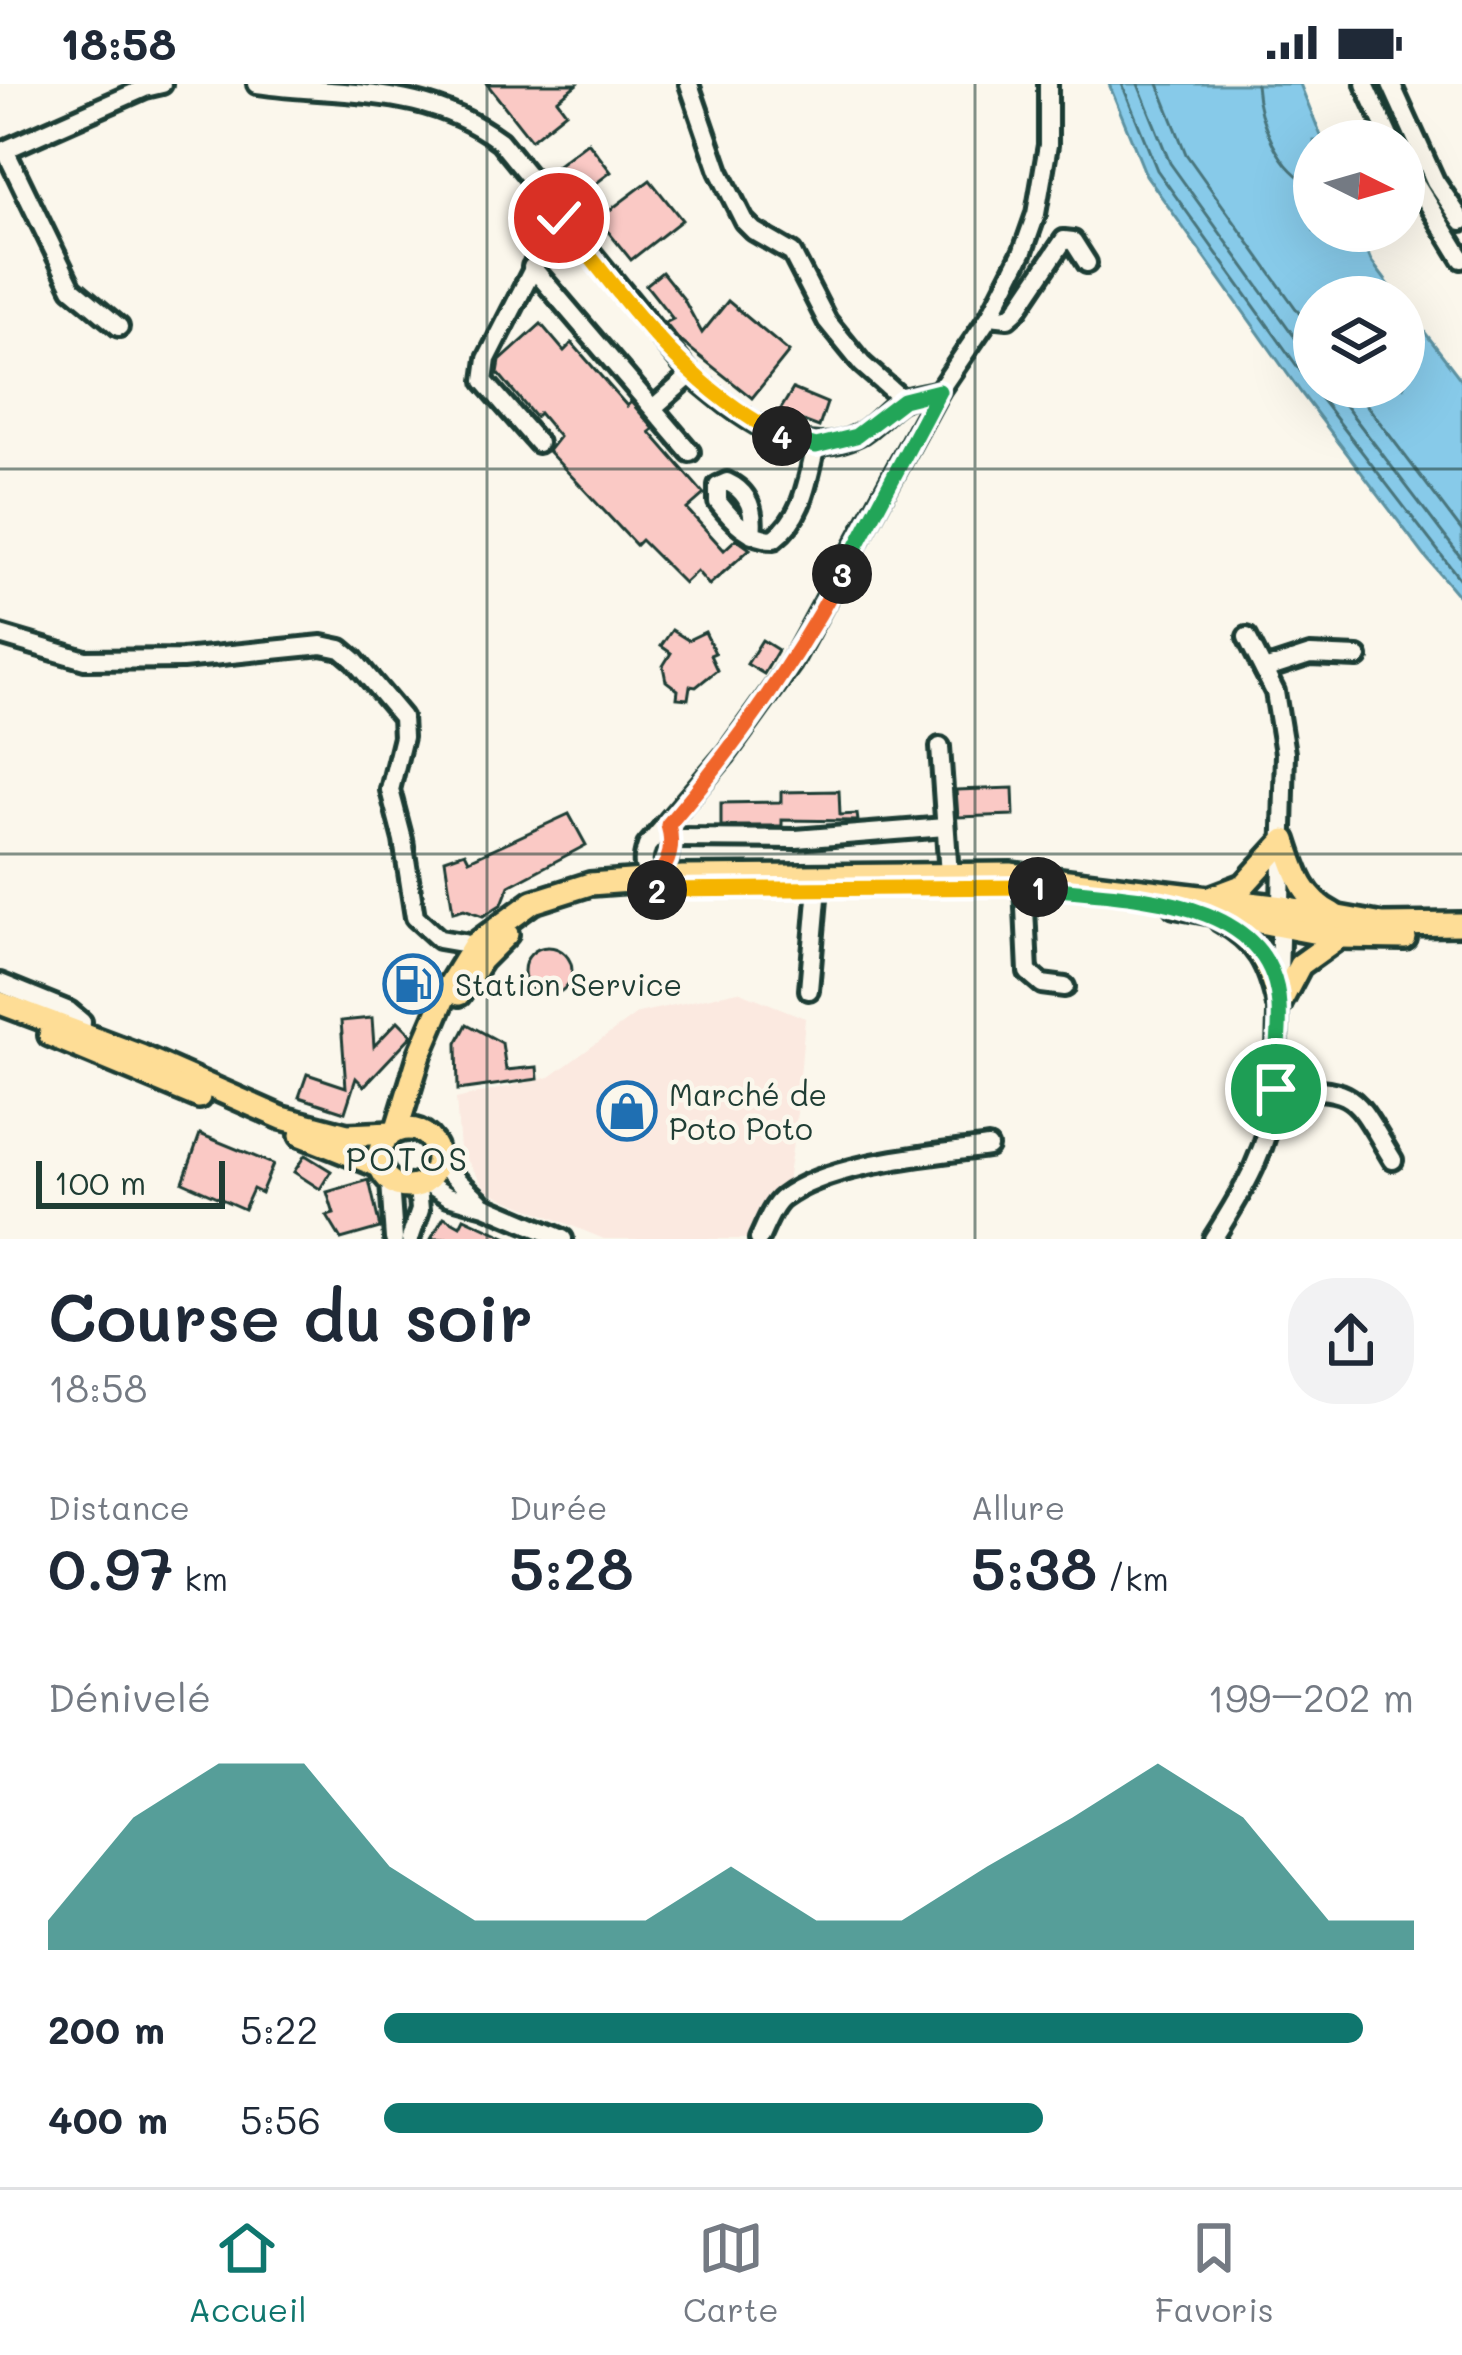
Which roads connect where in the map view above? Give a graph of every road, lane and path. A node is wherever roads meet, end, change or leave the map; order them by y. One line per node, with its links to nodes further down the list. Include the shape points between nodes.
1 (162, 84): 8 (street)
2 (257, 84): 10 (street, via 446,108 500,141)
3 (689, 84): 19 (street, via 744,220 792,253 827,322)
4 (1048, 84): 15 (street, via 1036,214)
5 (1366, 84): 7 (street)
6 (1390, 84): 11 (street)
7 (1382, 120)
8 (2, 151): 16 (street, via 72,287)
9 (1425, 198): 12 (street)
10 (559, 218): 14 (street); 17 (street)
11 (1462, 221)
12 (1462, 259)
13 (1088, 263): 15 (street, via 1064,240 1017,310)
14 (532, 267): 20 (street); 21 (street, via 487,358 484,381)
15 (990, 316): 18 (street)
16 (118, 327)
17 (691, 375): 20 (street); 22 (street, via 755,422)
18 (939, 391): 19 (street); 31 (street, via 791,664)
19 (903, 400): 22 (street, via 856,436)
20 (653, 408): 23 (street)
21 (538, 443)
22 (816, 446): 24 (street, via 791,526 774,539)
23 (690, 452)
24 (752, 534)
25 (0, 635): 41 (street, via 85,660 341,650 402,717 390,790 416,917 439,939)
26 (1247, 637): 28 (street)
27 (1358, 657): 28 (street, via 1310,655)
28 (1264, 670): 32 (street, via 1282,725)
29 (940, 747): 30 (street)
30 (945, 827): 31 (street, via 796,839); 33 (street)
31 (670, 831): 34 (street, via 666,868)
32 (1285, 840): 37 (main road, via 1244,885); 38 (street); 40 (main road, via 1300,885)
33 (949, 875): 34 (main road); 37 (main road, via 1052,877)
34 (655, 885): 36 (main road); 41 (main road, via 618,880 562,891); 50 (main road, via 565,902 499,940 446,1017)
35 (1024, 886): 36 (main road); 37 (main road); 43 (street, via 1028,972)
36 (818, 887): 44 (street)
37 (1207, 904): 38 (main road); 46 (main road, via 1262,952)
38 (1283, 917): 40 (main road); 46 (street)
39 (1462, 925): 40 (main road, via 1403,938)
40 (1340, 927): 46 (main road, via 1300,965)
41 (474, 945): 50 (main road, via 419,1054)
42 (0, 983): 48 (street, via 69,1011 82,1022)
43 (1065, 987)
44 (808, 990)
45 (0, 1004): 48 (main road)
46 (1280, 1005): 49 (street)
47 (0, 1014): 48 (main road)
48 (80, 1039): 50 (main road, via 282,1118 347,1135); 54 (main road)
49 (1276, 1089): 52 (street, via 1346,1094); 61 (street, via 1258,1163)
50 (401, 1130): 53 (main road, via 432,1141); 54 (main road, via 380,1147)
51 (988, 1147): 60 (street, via 834,1175 779,1199)
52 (1393, 1160)
53 (437, 1161): 55 (main road); 56 (street)
54 (385, 1174): 55 (main road, via 399,1186); 57 (street)
55 (421, 1184): 56 (street); 58 (street)
56 (485, 1206): 59 (street)
57 (394, 1239)
58 (410, 1239)
59 (563, 1239)
60 (759, 1239)
61 (1213, 1239)

